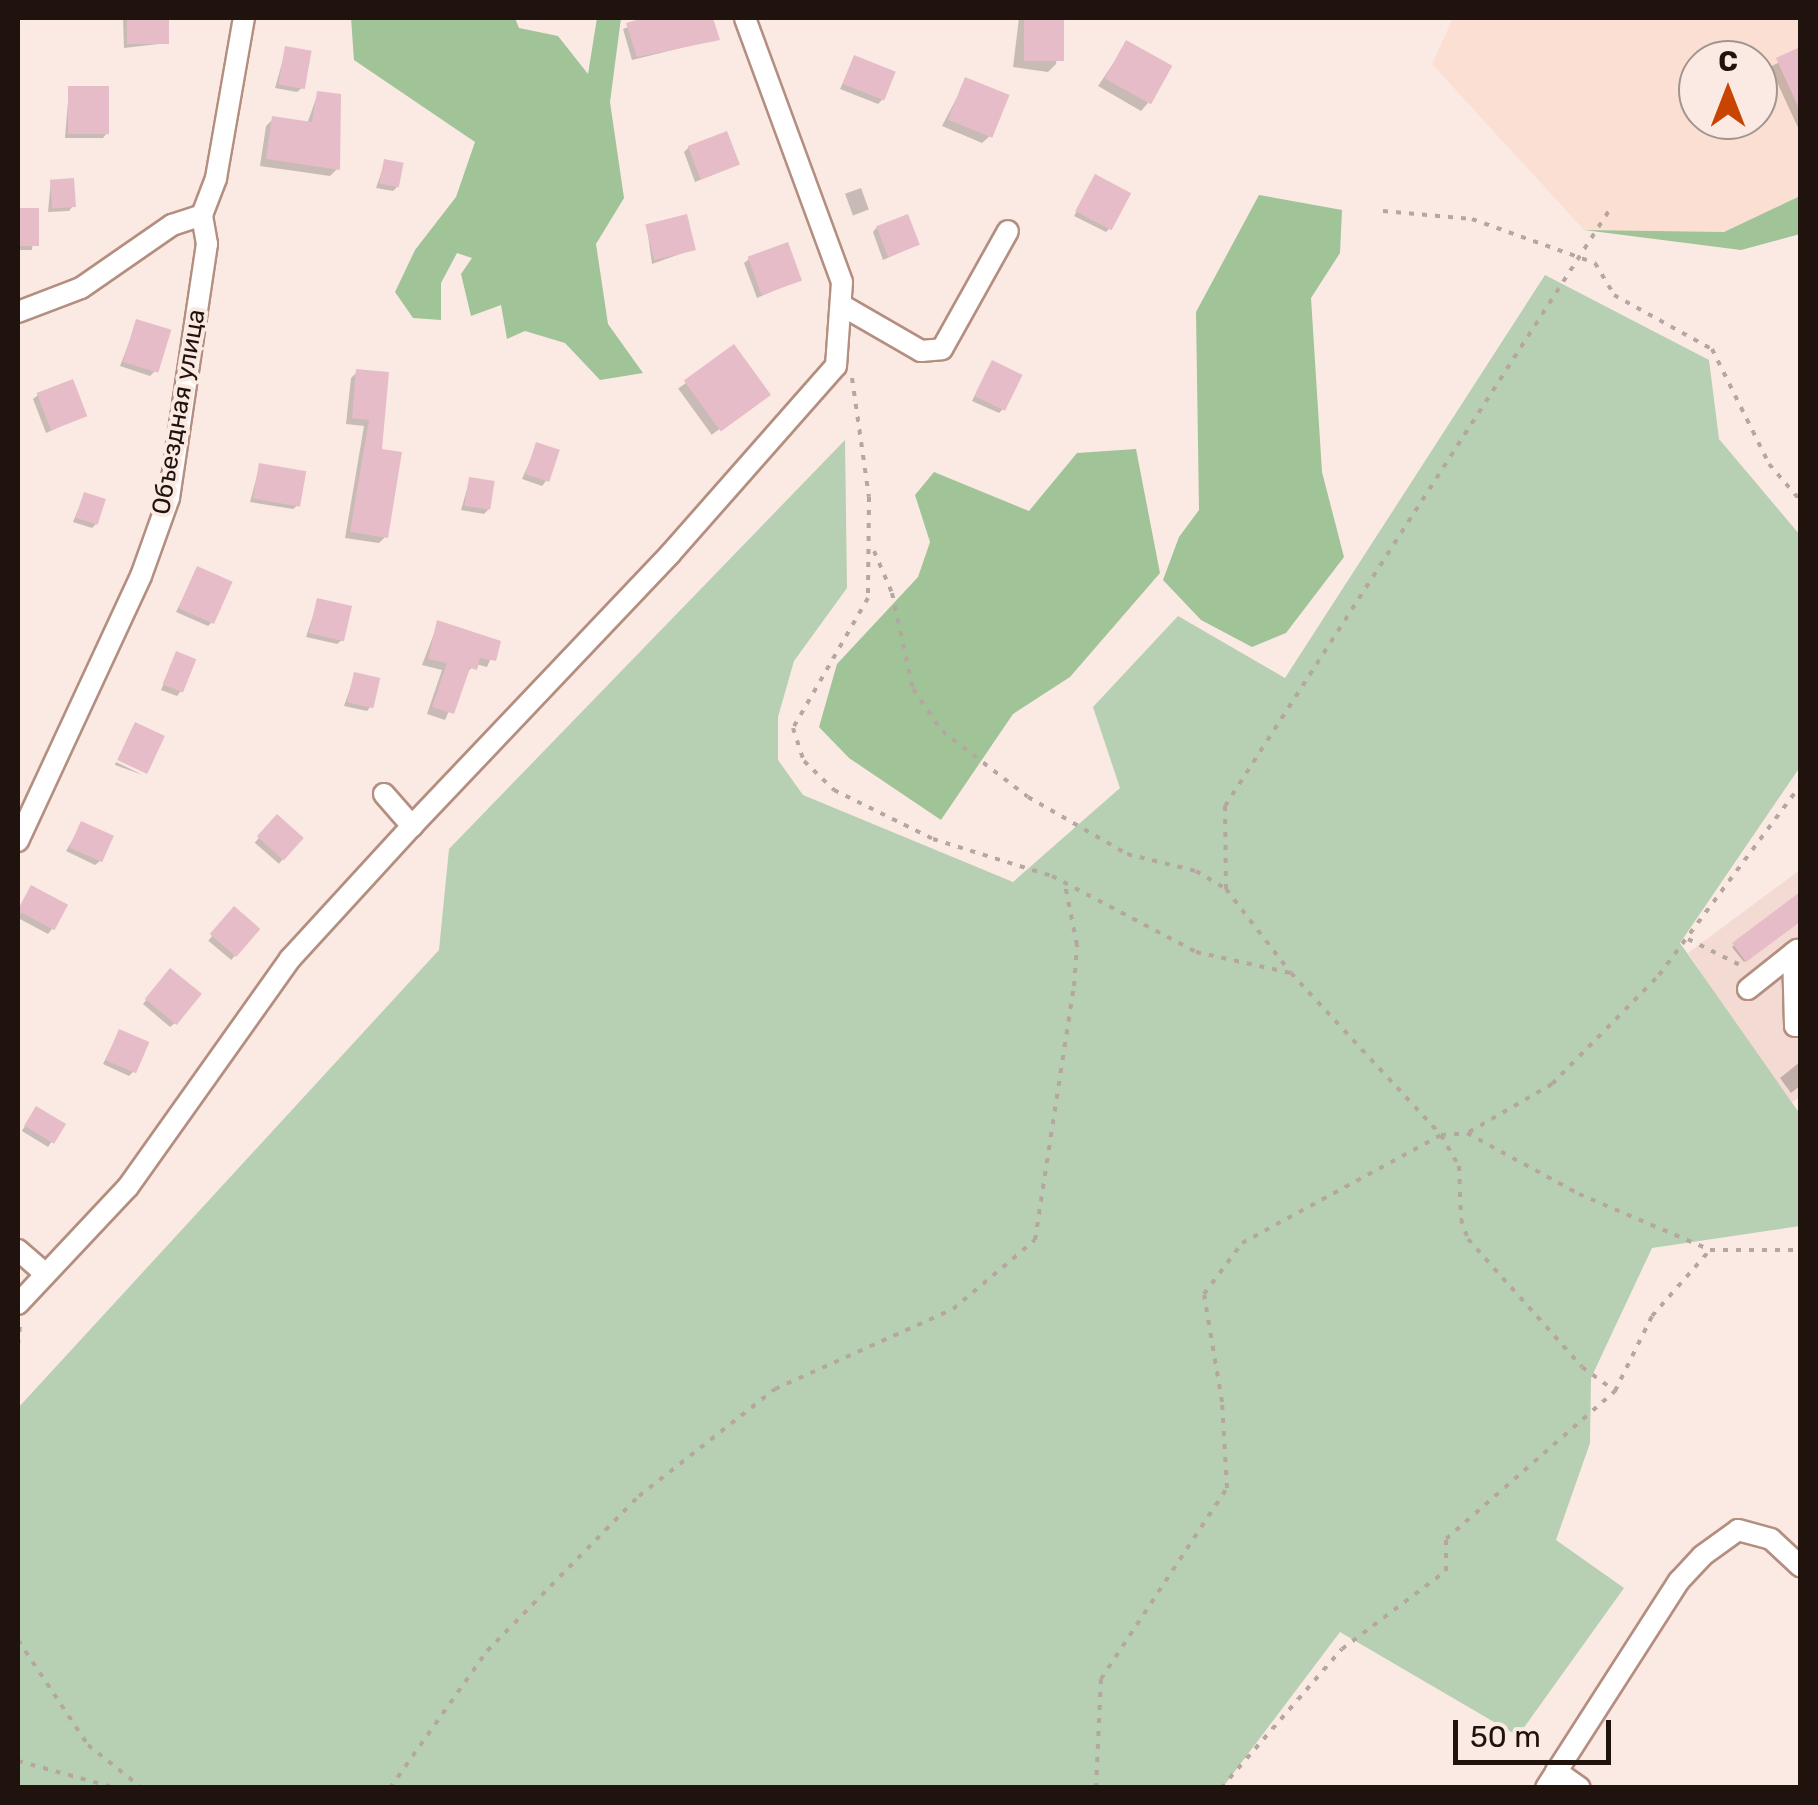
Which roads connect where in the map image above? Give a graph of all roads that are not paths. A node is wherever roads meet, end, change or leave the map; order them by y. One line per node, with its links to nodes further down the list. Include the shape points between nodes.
1 (244, 18): 3 (street, Объездная улица, via 216,178)
2 (745, 18): 5 (street, via 826,229)
3 (202, 215): 6 (street, via 172,225 81,288); 9 (street, Объездная улица, via 207,244 169,498 141,576)
4 (1008, 231): 5 (street, via 942,350 921,351)
5 (843, 306): 8 (street, via 836,366 671,553)
6 (18, 312)
7 (384, 794): 8 (street)
8 (412, 826): 14 (street, via 290,958 128,1186)
9 (18, 841)
10 (1797, 950): 11 (street); 12 (street)
11 (1755, 983)
12 (1800, 1026)
13 (18, 1250): 14 (street)
14 (43, 1272): 15 (street)
15 (18, 1304)
16 (1800, 1566): 17 (street, via 1772,1539 1738,1530 1702,1556 1679,1581)
17 (1551, 1780): 18 (street)
18 (1580, 1788)

